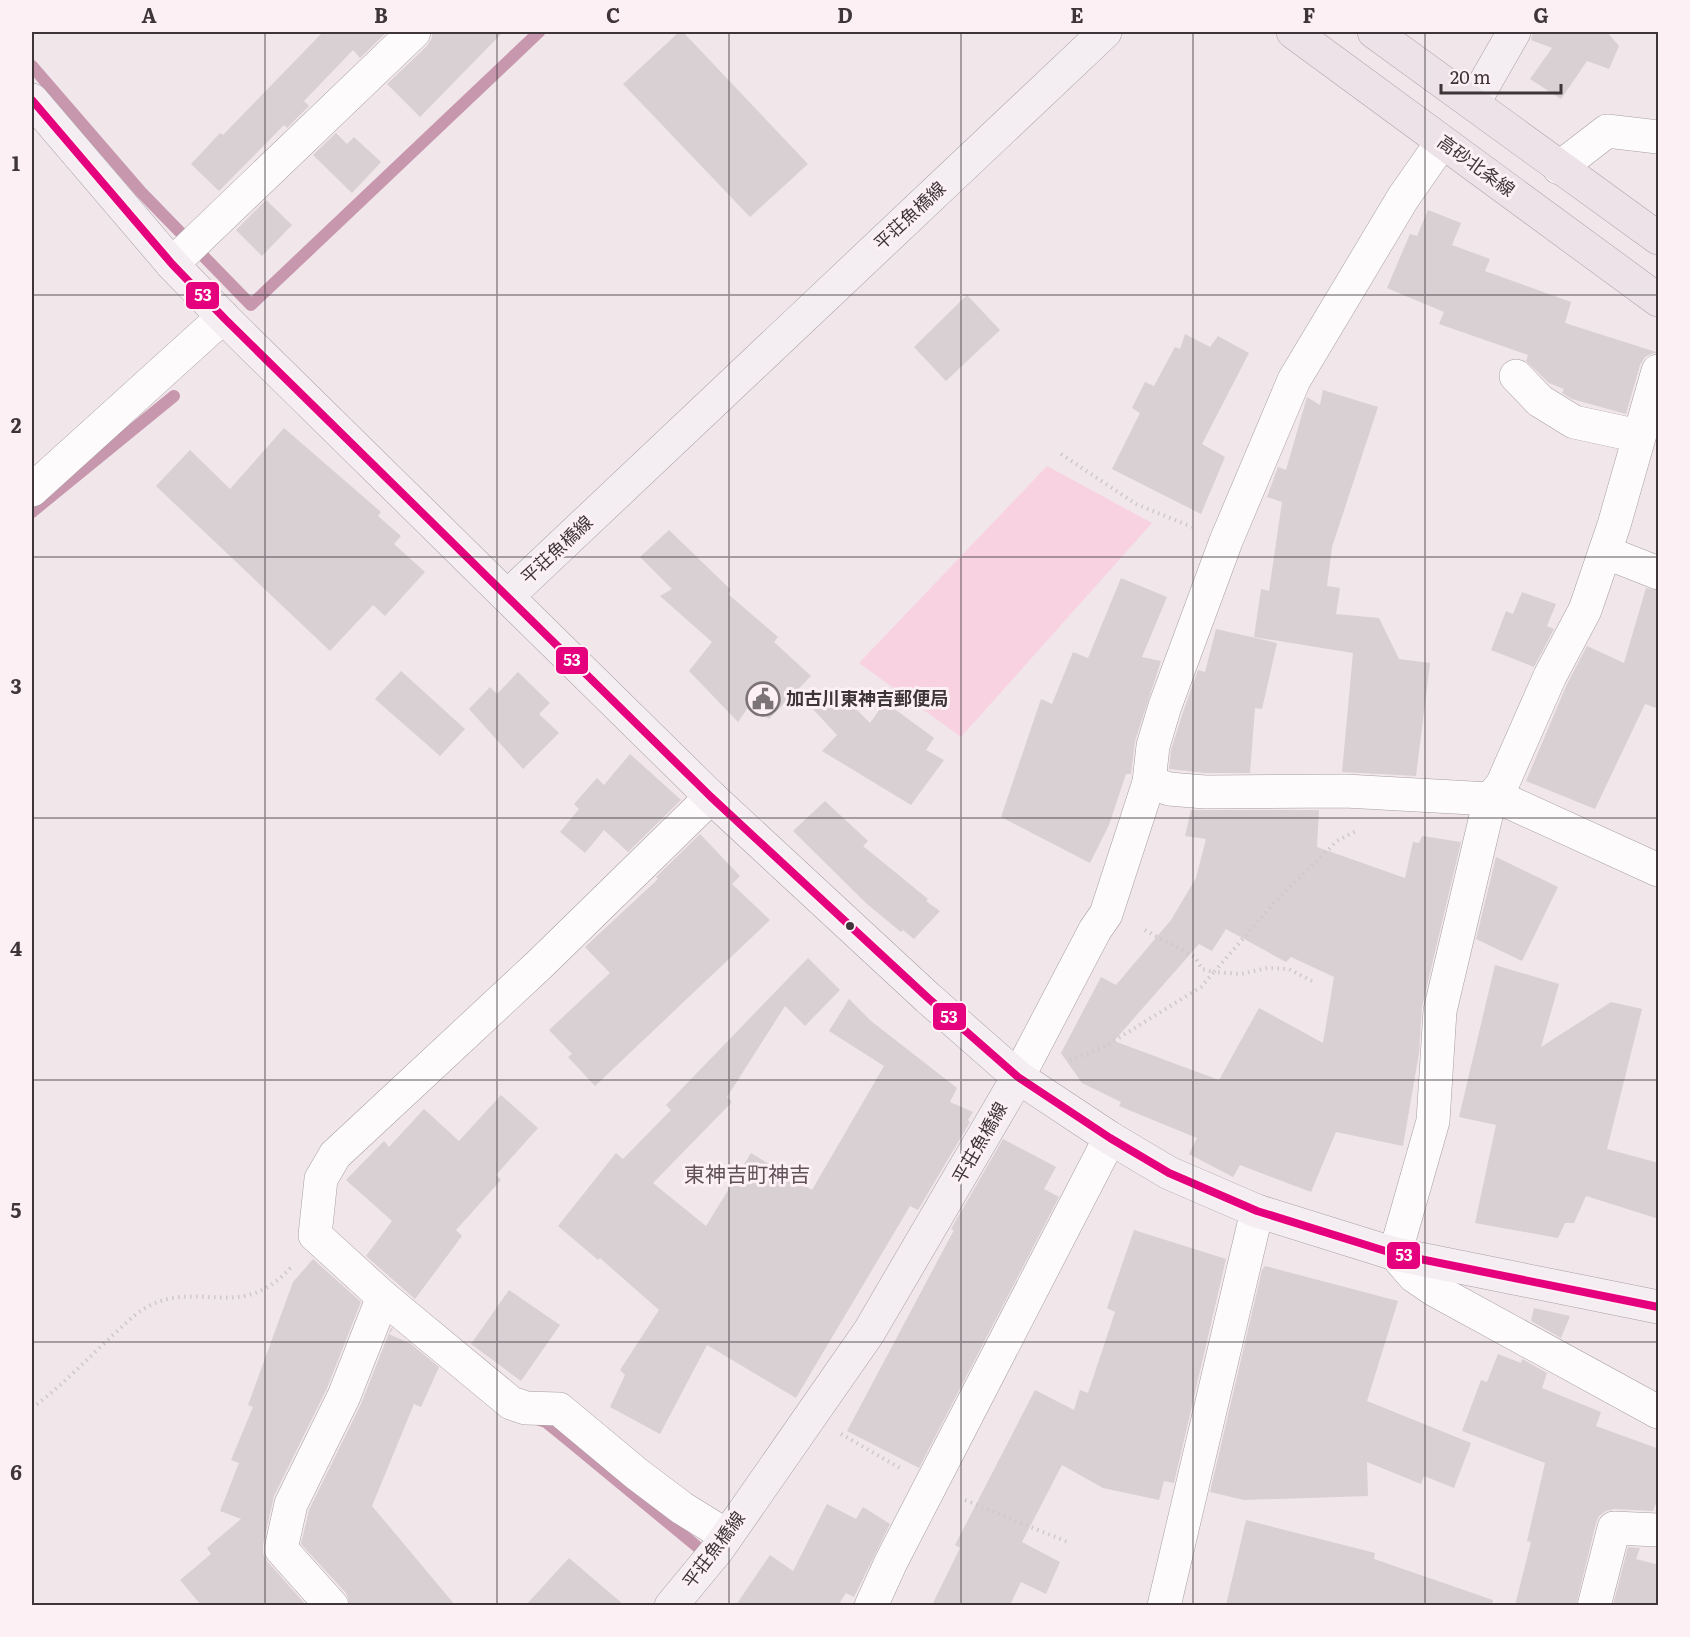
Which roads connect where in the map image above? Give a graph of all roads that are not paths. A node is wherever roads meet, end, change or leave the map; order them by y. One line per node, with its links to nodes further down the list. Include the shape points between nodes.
1 (414, 32): 12 (street)
2 (1105, 32): 21 (main road, 平荘魚橋線)
3 (1293, 32): 9 (main road, 高砂北条線)
4 (1374, 32): 7 (main road)
5 (1514, 32): 7 (main road)
6 (32, 100): 12 (main road)
7 (1474, 102): 10 (main road)
8 (1659, 137): 10 (street, via 1607,130)
9 (1442, 142): 13 (main road, 高砂北条線); 22 (street, via 1403,198 1294,380 1226,541 1164,706 1153,746)
10 (1560, 168): 11 (main road)
11 (1659, 238)
12 (176, 260): 14 (main road)
13 (1659, 300)
14 (231, 325): 18 (street); 21 (main road)
15 (1659, 371): 17 (street)
16 (1516, 376): 17 (street, via 1540,401 1575,422)
17 (1639, 436): 19 (street)
18 (32, 490)
19 (1605, 552): 20 (street); 24 (street, via 1585,610 1550,676 1502,785)
20 (1659, 573)
21 (507, 596): 23 (main road, 平荘魚橋線)
22 (1149, 782): 24 (street, via 1169,789 1205,792 1345,791); 26 (street, via 1106,914)
23 (711, 797): 26 (main road, 平荘魚橋線); 30 (street, via 539,965 335,1155 321,1179 315,1235)
24 (1490, 799): 25 (street, via 1511,803); 29 (street, via 1440,1011 1433,1121)
25 (1659, 870)
26 (1018, 1077): 27 (main road); 34 (main road, 平荘魚橋線, via 869,1332)
27 (1110, 1138): 28 (main road, via 1169,1173); 37 (street)
28 (1257, 1211): 29 (main road); 38 (street)
29 (1395, 1254): 31 (main road); 32 (street, via 1414,1276 1433,1289)
30 (383, 1297): 34 (street, via 511,1403 559,1409 673,1501); 35 (street, via 344,1396 291,1504 280,1549)
31 (1659, 1307)
32 (1659, 1412)
33 (1659, 1530): 39 (street, via 1614,1528)
34 (727, 1536): 36 (main road, 平荘魚橋線)
35 (332, 1605)
36 (670, 1605)
37 (871, 1605)
38 (1164, 1605)
39 (1594, 1605)

